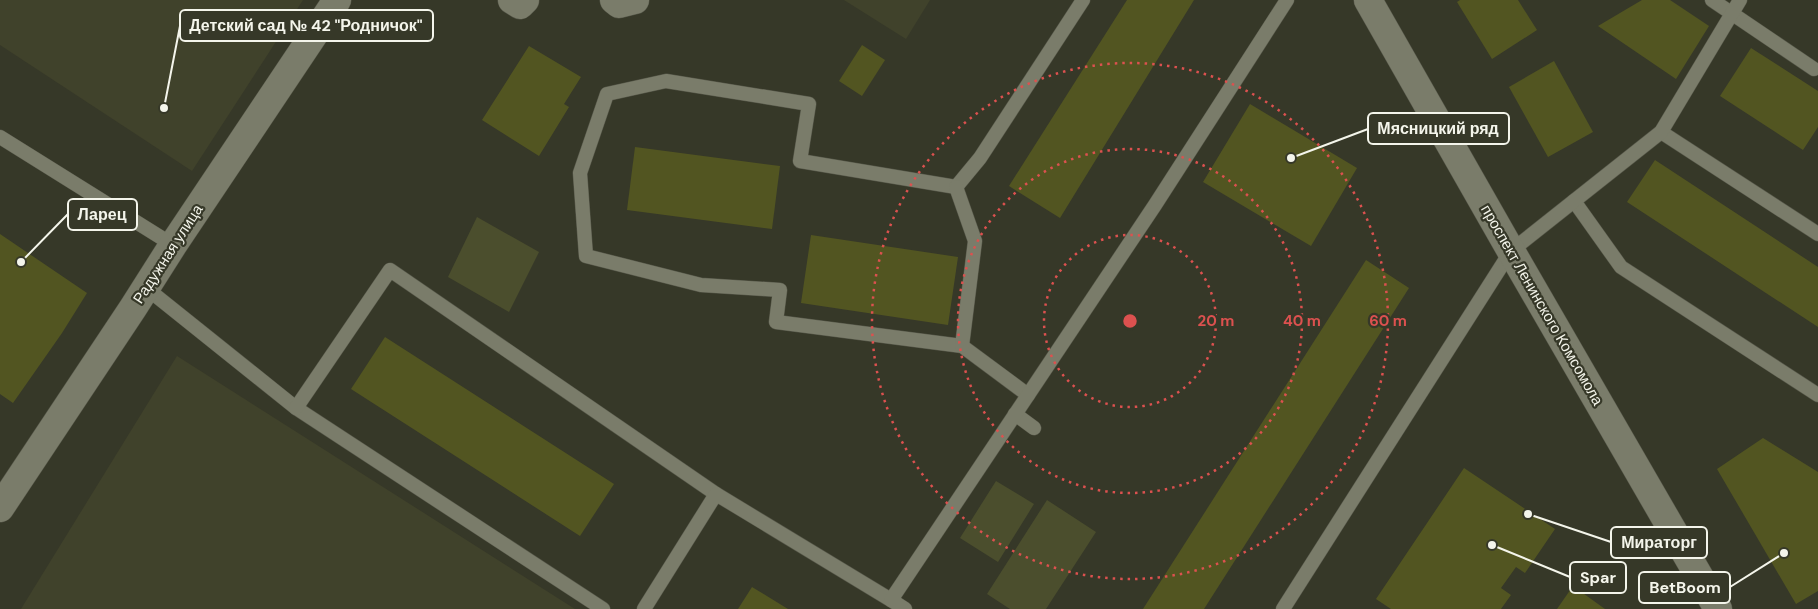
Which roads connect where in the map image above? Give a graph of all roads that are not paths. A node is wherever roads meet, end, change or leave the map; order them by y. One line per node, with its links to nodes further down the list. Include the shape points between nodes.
1 (337, 0): 18 (main road, Радужная улица)
2 (512, 0): 3 (main road, via 520,5)
3 (525, 0)
4 (614, 0): 5 (main road, via 619,4)
5 (635, 0)
6 (1083, 0): 15 (lane, via 980,158)
7 (1287, 0): 22 (lane)
8 (1368, 0): 19 (main road, проспект Ленинского Комсомола)
9 (1712, 0): 11 (lane)
10 (1740, 0): 11 (lane)
11 (1732, 14): 12 (lane); 13 (lane)
12 (1814, 69)
13 (1661, 132): 16 (lane); 17 (lane)
14 (0, 137): 18 (lane)
15 (956, 187): 21 (lane, via 975,242); 21 (lane, via 800,160 808,104 666,81 607,94 580,173 586,256 701,285 780,290 776,322)
16 (1574, 201): 19 (lane); 23 (lane, via 1621,267)
17 (1818, 234)
18 (173, 245): 20 (main road, Радужная улица)
19 (1510, 251): 33 (lane); 34 (main road, проспект Ленинского Комсомола)
20 (145, 287): 24 (lane); 28 (main road, Радужная улица)
21 (962, 346): 22 (lane)
22 (1028, 395): 25 (lane)
23 (1818, 395)
24 (296, 408): 27 (lane, via 390,270); 30 (lane)
25 (1015, 414): 26 (lane); 29 (lane)
26 (1034, 428)
27 (716, 494): 29 (lane); 31 (lane)
28 (0, 508)
29 (891, 600): 32 (lane)
30 (603, 609)
31 (644, 609)
32 (905, 609)
33 (1283, 609)
34 (1718, 609)

